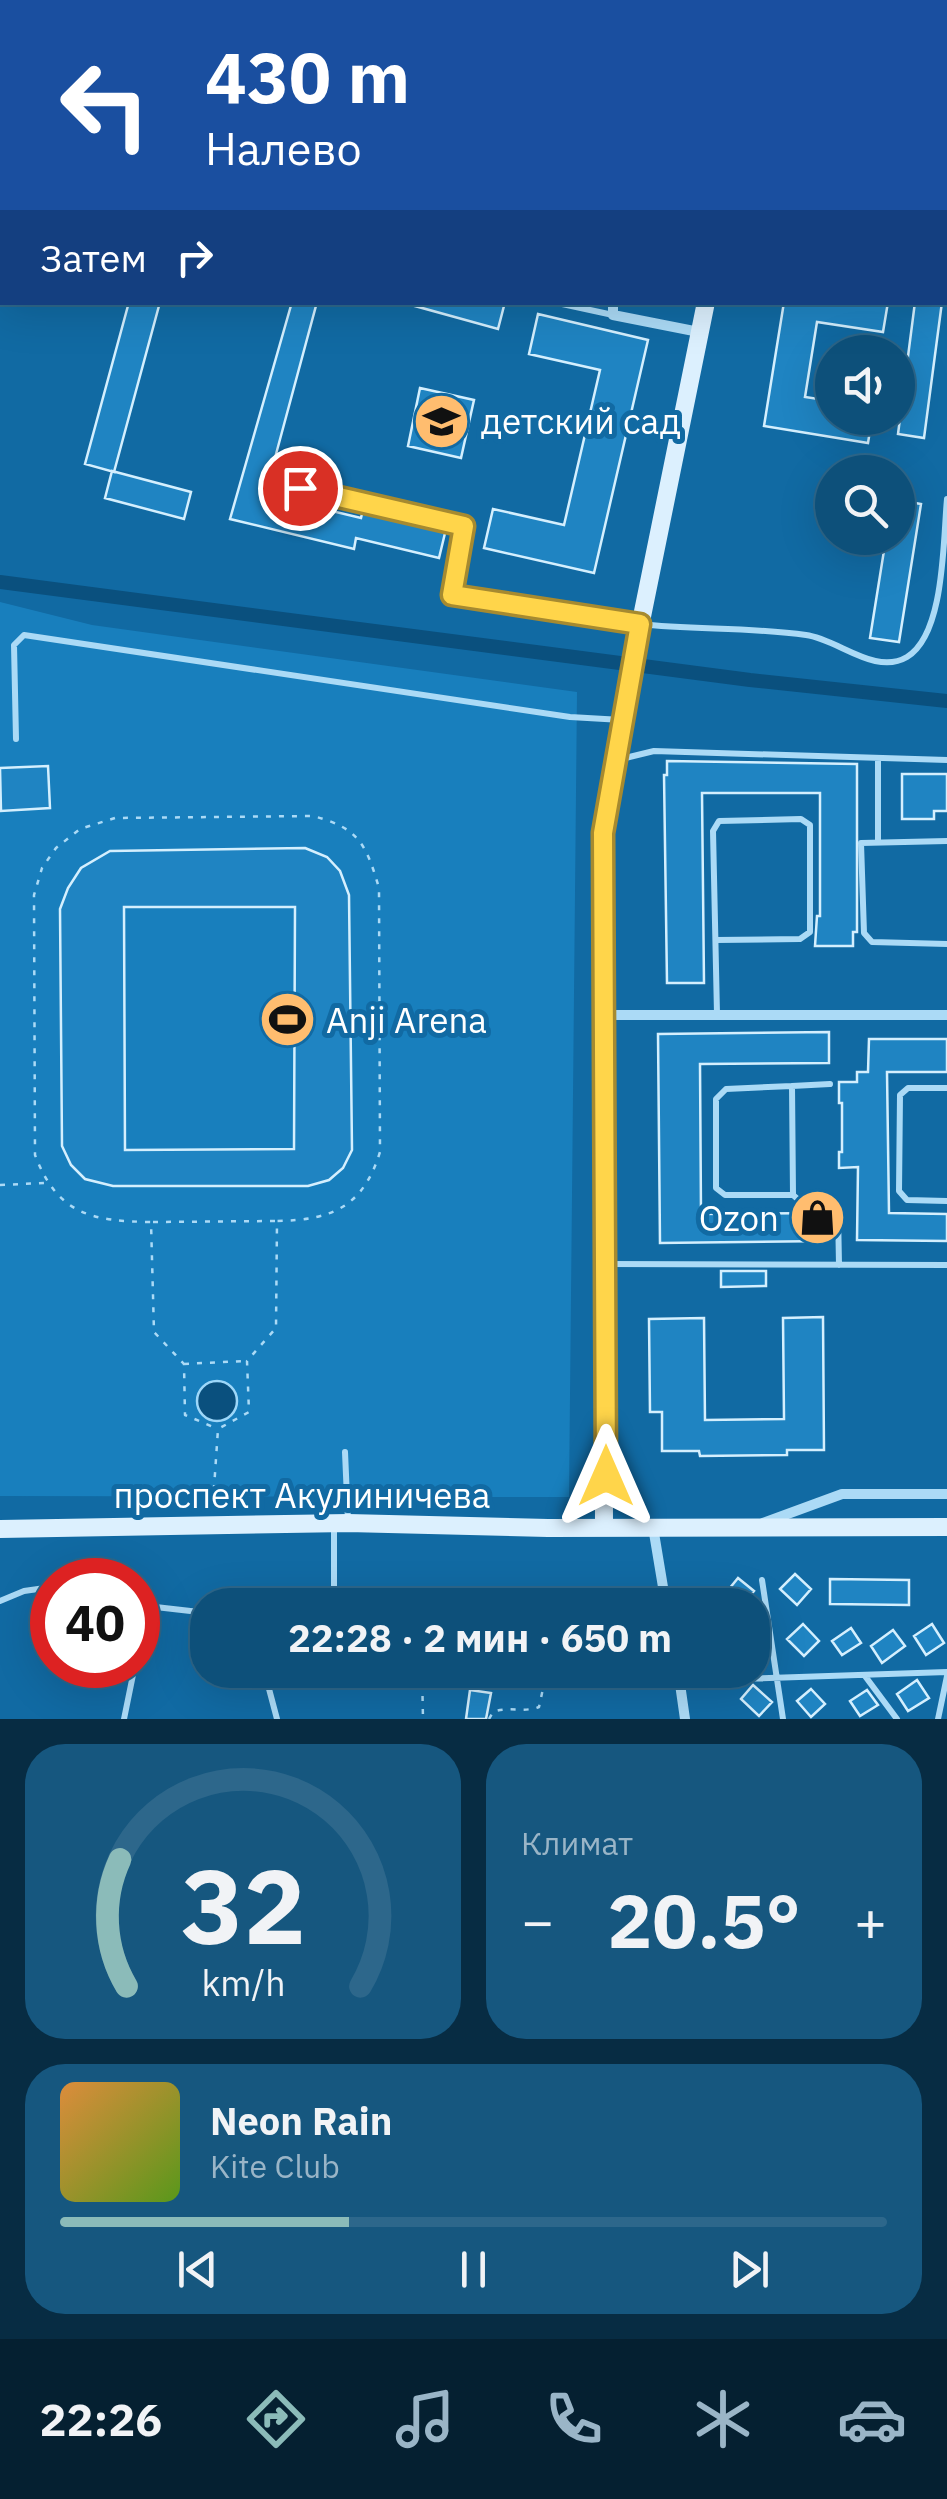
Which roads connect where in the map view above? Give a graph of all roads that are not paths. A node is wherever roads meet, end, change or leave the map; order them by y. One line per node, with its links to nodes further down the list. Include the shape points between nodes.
1 (583, 305): 3 (lane)
2 (705, 305): 4 (street)
3 (613, 308): 4 (street)
4 (699, 332): 10 (street)
5 (300, 488): 10 (lane, via 464,526 452,595)
6 (947, 500): 7 (lane)
7 (945, 540): 8 (lane)
8 (937, 602): 9 (lane); 10 (lane, via 924,638 908,656 891,662 809,635)
9 (947, 603)
10 (638, 632): 11 (street)
11 (623, 720): 12 (lane, via 570,718 24,635 14,645); 14 (street)
12 (16, 739)
13 (878, 758): 14 (lane, via 654,751); 15 (lane); 17 (lane)
14 (616, 760): 20 (street, via 603,833)
15 (947, 760)
16 (947, 841): 17 (lane)
17 (878, 842): 19 (lane, via 862,843 864,933 872,942)
18 (716, 940): 18 (lane, via 713,831 719,821 801,819 810,825 810,932 800,939); 21 (lane)
19 (947, 944)
20 (603, 1016): 21 (street); 28 (street)
21 (717, 1016): 22 (street)
22 (947, 1016)
23 (830, 1084): 24 (lane)
24 (792, 1086): 26 (lane); 26 (lane, via 726,1089 716,1098 716,1188 725,1196)
25 (947, 1088): 27 (lane, via 908,1088 900,1095 899,1192 907,1200)
26 (793, 1195): 29 (lane, via 801,1202 825,1200 838,1211)
27 (947, 1201)
28 (604, 1264): 29 (lane); 34 (street)
29 (840, 1264): 30 (lane)
30 (947, 1265)
31 (345, 1452): 33 (lane)
32 (947, 1494): 36 (street, via 842,1494)
33 (341, 1523): 34 (street, проспект Акулиничева); 38 (street, проспект Акулиничева); 40 (lane)
34 (604, 1527): 35 (street, проспект Акулиничева)
35 (653, 1527): 36 (street); 41 (street)
36 (753, 1527): 37 (street)
37 (947, 1527)
38 (0, 1529)
39 (762, 1580): 49 (lane)
40 (335, 1588)
41 (663, 1588)
42 (30, 1590): 43 (lane)
43 (0, 1601)
44 (160, 1607): 45 (lane)
45 (190, 1611)
46 (947, 1674): 47 (lane); 58 (lane)
47 (864, 1676): 49 (lane); 57 (lane)
48 (770, 1679): 49 (lane)
49 (776, 1679): 56 (lane)
50 (130, 1688): 53 (lane)
51 (269, 1688): 54 (lane)
52 (680, 1688): 55 (street)
53 (124, 1719)
54 (278, 1719)
55 (685, 1719)
56 (783, 1719)
57 (897, 1719)
58 (938, 1719)

